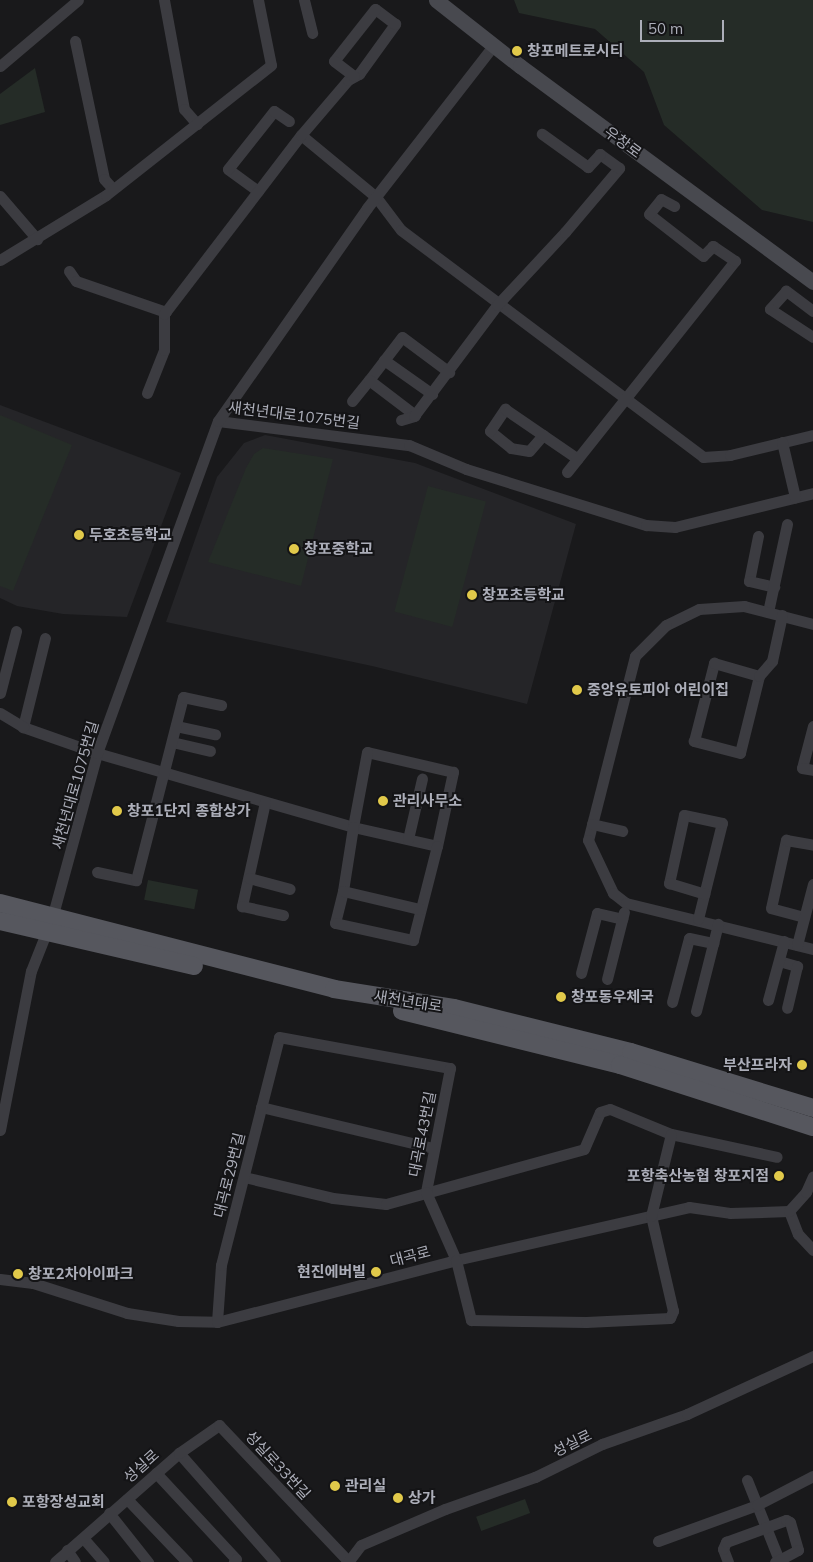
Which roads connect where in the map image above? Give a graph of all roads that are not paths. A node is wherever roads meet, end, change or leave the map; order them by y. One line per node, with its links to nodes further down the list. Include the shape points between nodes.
1 (78, 0): 9 (street)
2 (164, 0): 12 (street, via 184,109)
3 (258, 0): 12 (street, via 271,65)
4 (304, 0): 6 (street)
5 (436, 0): 8 (main road, 우창로)
6 (312, 33)
7 (75, 41): 15 (street, via 104,179)
8 (494, 46): 18 (street); 23 (main road, 우창로)
9 (0, 66)
10 (354, 76): 10 (street, via 359,74 395,24 375,9 334,61); 14 (street)
11 (289, 121): 16 (street, via 274,111 228,169)
12 (197, 124): 15 (street)
13 (542, 134): 24 (street, via 588,167 600,154 619,168)
14 (302, 135): 16 (street); 18 (street)
15 (113, 189): 20 (street)
16 (258, 191): 26 (street)
17 (0, 196): 20 (street)
18 (376, 197): 24 (street, via 400,230); 39 (street)
19 (674, 206): 35 (street, via 661,199 649,214 703,256 713,246 735,261)
20 (37, 239): 21 (street)
21 (0, 260)
22 (69, 271): 26 (street, via 76,281)
23 (813, 282)
24 (498, 304): 31 (street); 35 (street)
25 (813, 311): 28 (street, via 786,291 770,310)
26 (166, 312): 33 (street, via 164,350)
27 (813, 319): 28 (street)
28 (803, 330): 29 (street)
29 (813, 338)
30 (384, 360): 31 (street, via 402,337); 32 (street); 34 (street)
31 (449, 372): 34 (street)
32 (369, 380): 36 (street); 37 (street)
33 (147, 393)
34 (432, 394): 37 (street)
35 (622, 399): 42 (street, via 703,456 730,455); 43 (street)
36 (352, 401)
37 (415, 415): 38 (street)
38 (401, 420)
39 (218, 421): 46 (street, 새천년대로1075번길, via 409,445 466,469 646,525 675,527); 65 (street, 새천년대로1075번길)
40 (543, 435): 43 (street)
41 (813, 435): 42 (street)
42 (782, 442): 46 (street)
43 (578, 459): 44 (street)
44 (567, 472)
45 (813, 494): 46 (street, 새천년대로1075번길)
46 (795, 497)
47 (788, 524): 49 (street)
48 (758, 536): 49 (street, via 749,582)
49 (774, 587): 50 (street)
50 (768, 612): 51 (street); 70 (street, via 744,606 699,609 666,625 635,656)
51 (782, 616): 52 (street); 55 (street, via 772,661)
52 (813, 624)
53 (16, 632): 56 (street)
54 (45, 638): 61 (street)
55 (759, 676): 55 (street, via 714,663 694,741 740,753)
56 (0, 691)
57 (221, 705): 59 (street, via 183,697)
58 (0, 713): 61 (street)
59 (176, 726): 62 (street); 63 (street)
60 (813, 726): 66 (street, via 802,768)
61 (23, 727): 65 (street)
62 (215, 734)
63 (172, 742): 64 (street); 67 (street)
64 (210, 751)
65 (98, 753): 67 (street); 91 (street, 새천년대로1075번길)
66 (813, 770)
67 (164, 771): 69 (street); 76 (street, via 136,880)
68 (422, 780): 73 (street)
69 (265, 802): 71 (street); 77 (street)
70 (592, 824): 72 (street); 83 (street, via 588,840 613,893)
71 (353, 827): 73 (street); 75 (street, via 367,752 453,772); 80 (street)
72 (622, 831)
73 (408, 840): 75 (street)
74 (813, 845): 86 (street, via 786,840 771,908)
75 (437, 846): 84 (street)
76 (97, 872)
77 (249, 878): 79 (street); 85 (street, via 242,906)
78 (813, 884): 86 (street)
79 (290, 889)
80 (343, 891): 84 (street); 84 (street, via 335,923 413,940)
81 (704, 894): 81 (street, via 722,823 684,815 669,883); 88 (street)
82 (0, 903): 91 (main road, 새천년대로)
83 (626, 903): 87 (street); 88 (street)
84 (420, 909)
85 (283, 915)
86 (804, 917): 94 (street)
87 (622, 919): 97 (street, via 597,913); 98 (street)
88 (698, 919): 90 (street)
89 (0, 922): 91 (main road, 새천년대로)
90 (718, 924): 92 (street); 93 (street)
91 (50, 926): 105 (main road, 새천년대로, via 334,989 454,1008 631,1052); 106 (main road, 새천년대로, via 555,1047); 107 (street, 새천년대로1075번길, via 31,972)
92 (784, 941): 94 (street); 96 (street)
93 (713, 943): 100 (street, via 689,938); 102 (street)
94 (796, 945): 95 (street)
95 (813, 949)
96 (779, 961): 99 (street); 101 (street, via 797,966)
97 (581, 973)
98 (607, 979)
99 (768, 1000)
100 (672, 1002)
101 (788, 1008)
102 (696, 1011)
103 (450, 1068): 104 (street, 대곡로29번길, via 279,1037); 109 (street, 대곡로43번길)
104 (261, 1107): 109 (street); 112 (street, 대곡로29번길)
105 (813, 1108)
106 (813, 1127)
107 (0, 1130)
108 (671, 1134): 110 (street); 113 (street, via 610,1109 600,1112 584,1149); 115 (street)
109 (433, 1148): 113 (street, 대곡로43번길)
110 (776, 1157)
111 (813, 1176): 114 (street, via 806,1192)
112 (244, 1177): 113 (street, via 359,1203 386,1204); 119 (street, 대곡로29번길, via 221,1266)
113 (426, 1192): 117 (street, 대곡로43번길)
114 (789, 1211): 115 (street, 대곡로, via 730,1213 689,1207); 116 (street, via 798,1234)
115 (651, 1216): 117 (street, 대곡로); 117 (street, 대곡로43번길, via 673,1311 670,1318 586,1322 471,1320)
116 (813, 1250)
117 (456, 1260): 119 (street, 대곡로)
118 (0, 1278): 119 (street, 대곡로, via 33,1283 127,1313 178,1321)
119 (217, 1322)
120 (813, 1356): 140 (street, 성실로, via 687,1414 602,1444 535,1478 445,1509 361,1545)
121 (179, 1453): 122 (street, 성실로); 139 (street, 성실로); 140 (street, 성실로33번길, via 219,1425)
122 (156, 1473): 125 (street, 성실로); 138 (street, via 236,1560)
123 (813, 1476): 126 (street)
124 (747, 1480): 126 (street)
125 (127, 1499): 127 (street, 성실로); 137 (street, 성실로)
126 (757, 1505): 128 (street); 130 (street)
127 (110, 1513): 129 (street, 성실로); 136 (street)
128 (765, 1527): 132 (street); 132 (street, via 782,1520 790,1522 798,1550); 141 (street, via 726,1542 723,1549)
129 (84, 1539): 131 (street, 성실로); 135 (street)
130 (658, 1541)
131 (67, 1550): 133 (street, 성실로); 134 (street)
132 (777, 1561)
133 (55, 1562)
134 (75, 1562)
135 (104, 1562)
136 (148, 1562)
137 (186, 1562)
138 (234, 1562)
139 (275, 1562)
140 (348, 1562)
141 (728, 1562)

